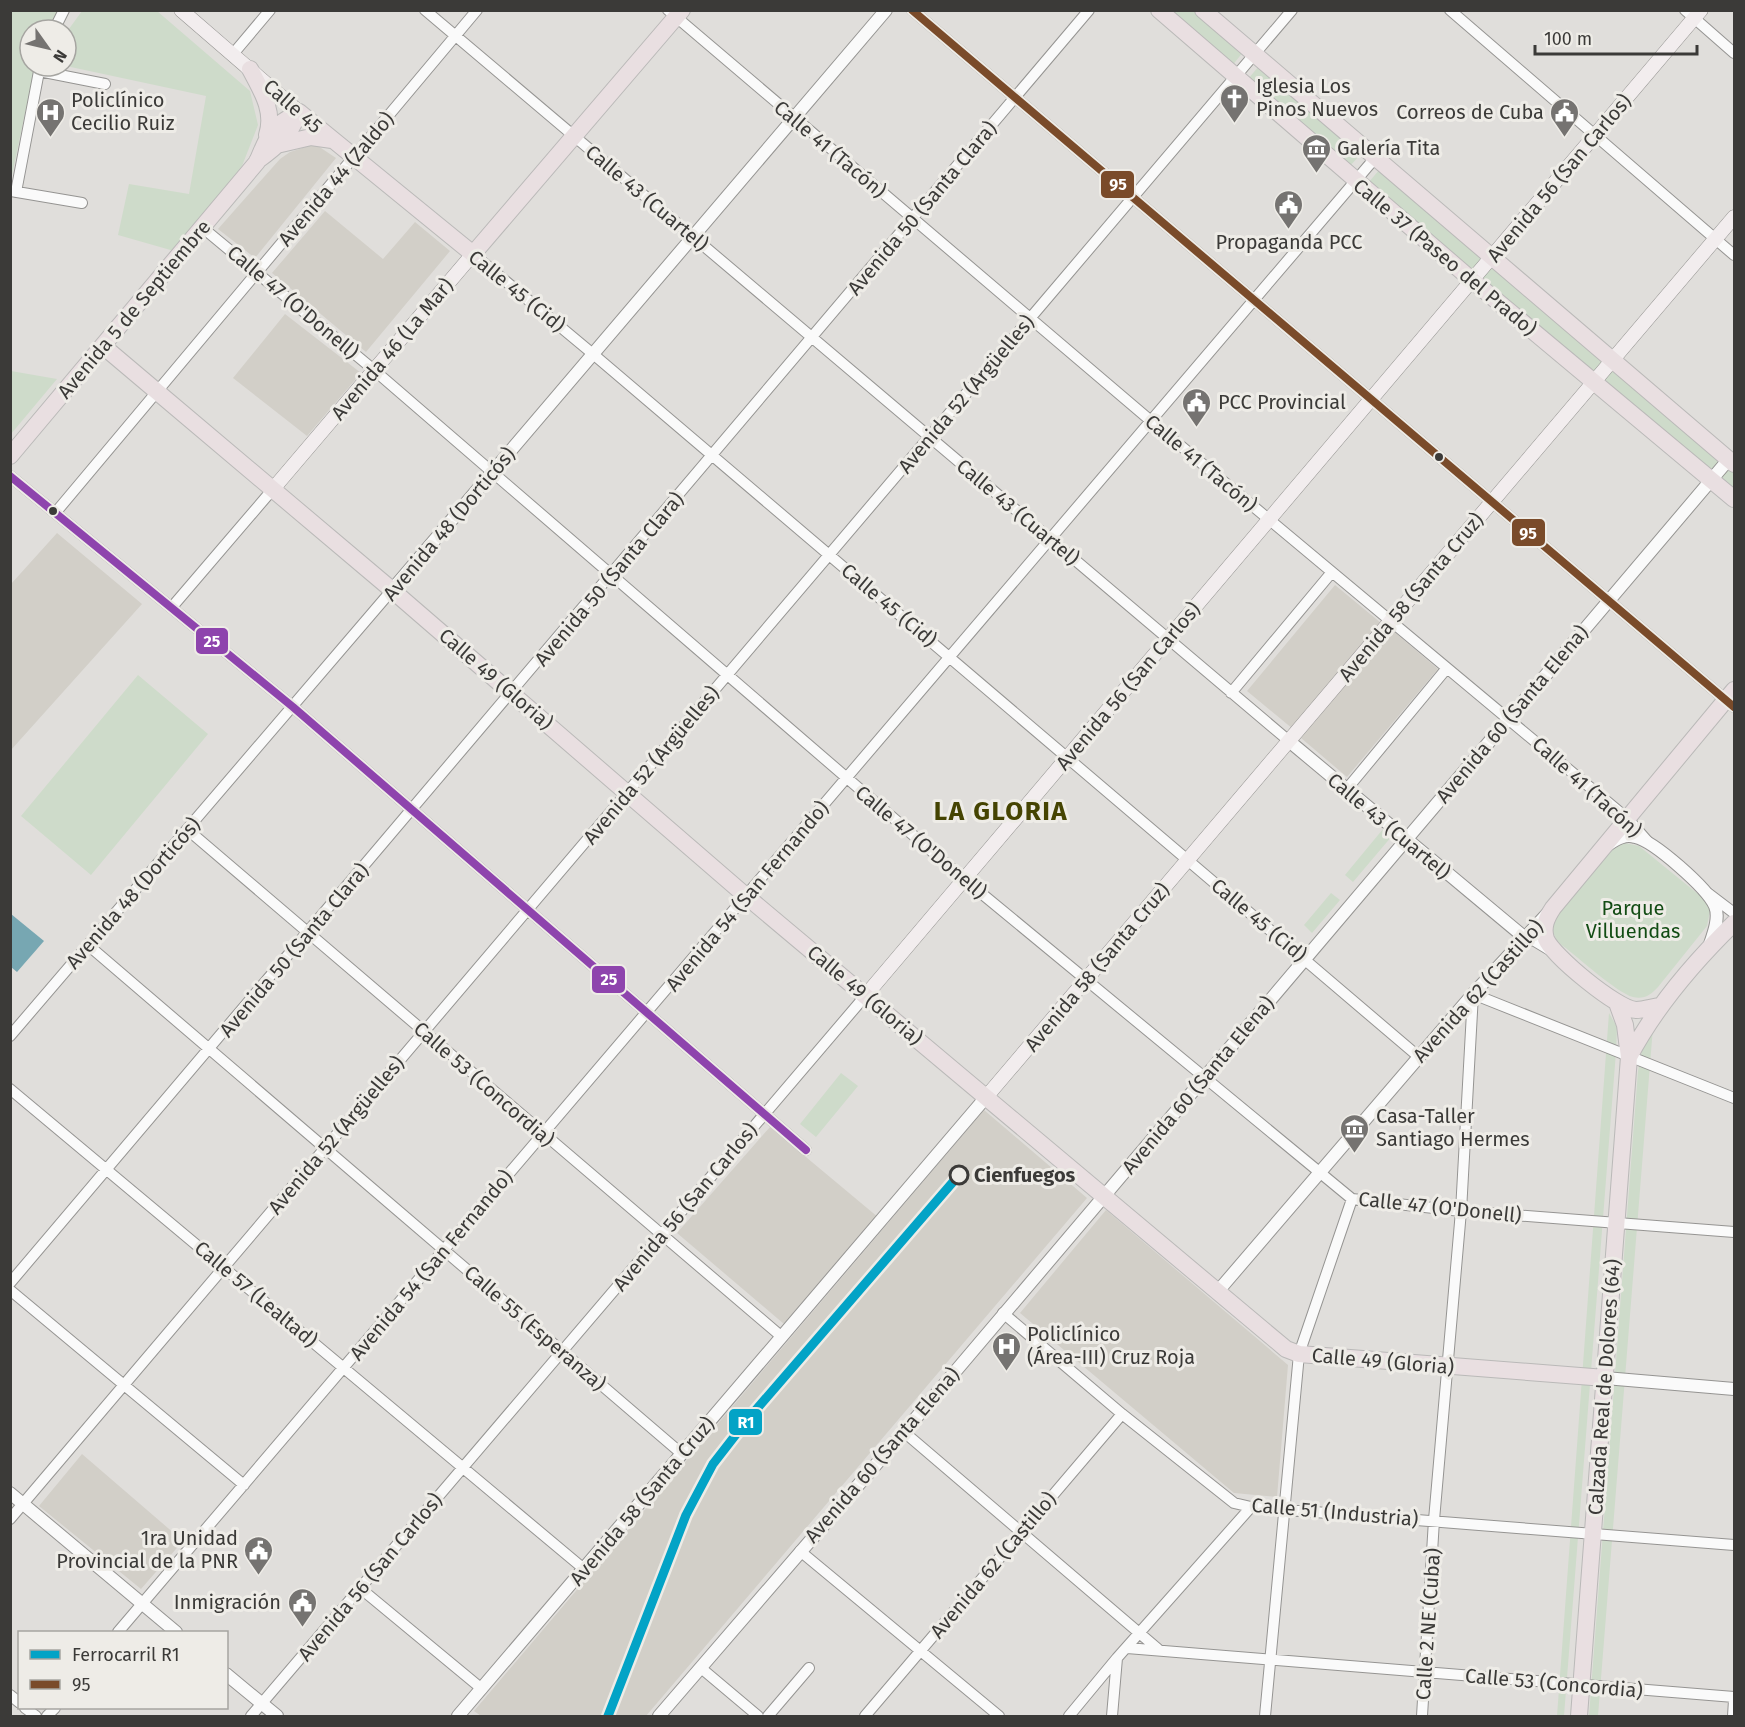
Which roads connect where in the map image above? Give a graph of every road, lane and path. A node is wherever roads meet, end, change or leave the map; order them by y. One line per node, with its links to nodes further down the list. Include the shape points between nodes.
1 (181, 10): 16 (main road)
2 (270, 10): 16 (street)
3 (425, 10): 14 (street, Calle 43 (Cuartel))
4 (477, 10): 14 (street, Avenida 44 (Zaldo))
5 (886, 10): 25 (street, Avenida 48 (Dorticós))
6 (912, 10): 23 (street)
7 (1089, 10): 23 (street, Avenida 50 (Santa Clara))
8 (1160, 10): 19 (main road, Calle 37 (Paseo del Prado))
9 (1203, 10): 17 (main road, Calle 37 (Paseo del Prado))
10 (1292, 10): 17 (street, Avenida 52 (Argüelles))
11 (1450, 10): 26 (street)
12 (675, 13): 25 (street, Calle 41 (Tacón)); 27 (main road, Avenida 46 (La Mar))
13 (1693, 13): 15 (street); 26 (main road, Avenida 56 (San Carlos))
14 (456, 36): 27 (street, Calle 43 (Cuartel)); 30 (street, Avenida 44 (Zaldo))
15 (1734, 53)
16 (233, 54): 18 (main road, Calle 45)
17 (1255, 54): 19 (street, Avenida 52 (Argüelles)); 31 (main road, Calle 37 (Paseo del Prado))
18 (250, 69): 24 (main road, Calle 45); 28 (main road, via 268,108)
19 (1237, 75): 32 (main road, Calle 37 (Paseo del Prado)); 34 (street, Avenida 52 (Argüelles))
20 (38, 78): 33 (street)
21 (78, 78): 22 (street)
22 (105, 84)
23 (1015, 99): 34 (street); 37 (street, Avenida 50 (Santa Clara))
24 (299, 112): 28 (main road, Avenida 5 de Septiembre, via 290,132); 29 (main road, Calle 45)
25 (794, 119): 37 (street, Calle 41 (Tacón)); 39 (street, Avenida 48 (Dorticós))
26 (1596, 134): 40 (street); 43 (main road, Avenida 56 (San Carlos))
27 (574, 137): 39 (street, Calle 43 (Cuartel)); 41 (main road, Avenida 46 (La Mar))
28 (274, 140): 29 (main road, via 311,136); 38 (main road, Avenida 5 de Septiembre)
29 (332, 140): 30 (main road, Calle 45)
30 (354, 158): 41 (main road, Calle 45 (Cid)); 44 (street, Avenida 44 (Zaldo))
31 (1375, 158): 32 (street, Avenida 54 (San Fernando)); 43 (main road, Calle 37 (Paseo del Prado))
32 (1355, 181): 45 (main road, Calle 37 (Paseo del Prado)); 46 (street, Avenida 54 (San Fernando))
33 (13, 191): 35 (street)
34 (1132, 199): 46 (street); 47 (street, Avenida 52 (Argüelles))
35 (82, 203)
36 (1734, 217): 40 (main road, Avenida 58 (Santa Cruz))
37 (914, 218): 47 (street, Calle 41 (Tacón)); 49 (street, Avenida 50 (Santa Clara))
38 (203, 228): 44 (street, Calle 47 (O'Donell)); 48 (main road, Avenida 5 de Septiembre)
39 (693, 237): 49 (street, Calle 43 (Cuartel)); 51 (street, Avenida 48 (Dorticós))
40 (1715, 240): 42 (street); 52 (main road, Avenida 58 (Santa Cruz))
41 (472, 254): 51 (street, Calle 45 (Cid)); 54 (main road, Avenida 46 (La Mar))
42 (1734, 255)
43 (1492, 259): 45 (main road, Avenida 56 (San Carlos)); 52 (main road, Calle 37 (Paseo del Prado))
44 (258, 272): 54 (street, Calle 47 (O'Donell)); 57 (street, Avenida 44 (Zaldo))
45 (1473, 281): 56 (main road, Calle 37 (Paseo del Prado)); 58 (main road, Avenida 56 (San Carlos))
46 (1253, 301): 58 (street); 59 (street, Avenida 54 (San Fernando))
47 (1030, 318): 59 (street, Calle 41 (Tacón)); 60 (street, Avenida 52 (Argüelles))
48 (123, 322): 50 (main road, Avenida 5 de Septiembre); 53 (main road, via 122,349)
49 (812, 338): 60 (street, Calle 43 (Cuartel)); 62 (street, Avenida 50 (Santa Clara))
50 (103, 346): 53 (main road, Calle 49 (Gloria)); 55 (main road, Avenida 5 de Septiembre)
51 (593, 354): 62 (street, Calle 45 (Cid)); 64 (street, Avenida 48 (Dorticós))
52 (1611, 362): 56 (main road, Avenida 58 (Santa Cruz)); 63 (main road, Calle 37 (Paseo del Prado))
53 (131, 369): 55 (main road, via 106,364); 57 (main road, Calle 49 (Gloria))
54 (374, 370): 64 (street, Calle 47 (O'Donell)); 67 (main road, Avenida 46 (La Mar))
55 (82, 371): 61 (main road, Avenida 5 de Septiembre)
56 (1594, 382): 66 (main road, Calle 37 (Paseo del Prado)); 69 (main road, Avenida 58 (Santa Cruz))
57 (157, 390): 67 (main road, Calle 49 (Gloria)); 70 (street, Avenida 44 (Zaldo))
58 (1372, 399): 69 (street); 71 (main road, Avenida 56 (San Carlos))
59 (1150, 421): 71 (street, Calle 41 (Tacón)); 72 (street, Avenida 54 (San Fernando))
60 (929, 437): 72 (street, Calle 43 (Cuartel)); 73 (street, Avenida 52 (Argüelles))
61 (10, 456)
62 (713, 456): 73 (street, Calle 45 (Cid)); 75 (street, Avenida 50 (Santa Clara))
63 (1732, 458): 66 (street, Avenida 60 (Santa Elena))
64 (492, 472): 75 (street, Calle 47 (O'Donell)); 76 (street, Avenida 48 (Dorticós))
65 (10, 476): 70 (street)
66 (1711, 479): 68 (main road, Calle 37 (Paseo del Prado)); 77 (street, Avenida 60 (Santa Elena))
67 (273, 489): 76 (main road, Calle 49 (Gloria)); 78 (street, Avenida 46 (La Mar))
68 (1734, 499)
69 (1493, 501): 77 (street); 79 (main road, Avenida 58 (Santa Cruz))
70 (56, 512): 78 (street)
71 (1269, 520): 74 (street, Calle 41 (Tacón)); 80 (main road, Avenida 56 (San Carlos))
72 (1050, 539): 80 (street, Calle 43 (Cuartel)); 81 (street, Avenida 54 (San Fernando))
73 (830, 554): 81 (street, Calle 45 (Cid)); 83 (street, Avenida 52 (Argüelles))
74 (1332, 572): 79 (street, Calle 41 (Tacón)); 85 (street)
75 (612, 575): 83 (street, Calle 47 (O'Donell)); 84 (street, Avenida 50 (Santa Clara))
76 (392, 590): 84 (main road, Calle 49 (Gloria)); 87 (street, Avenida 48 (Dorticós))
77 (1610, 599): 86 (street); 88 (street, Avenida 60 (Santa Elena))
78 (172, 606): 87 (street)
79 (1390, 621): 82 (street, Calle 41 (Tacón)); 89 (main road, Avenida 58 (Santa Cruz))
80 (1168, 639): 85 (street, Calle 43 (Cuartel)); 90 (main road, Avenida 56 (San Carlos))
81 (950, 657): 90 (street, Calle 45 (Cid)); 91 (street, Avenida 54 (San Fernando))
82 (1447, 668): 88 (street, Calle 41 (Tacón)); 92 (street)
83 (726, 676): 91 (street, Calle 47 (O'Donell)); 93 (street, Avenida 52 (Argüelles))
84 (513, 693): 93 (main road, Calle 49 (Gloria)); 94 (street, Avenida 50 (Santa Clara))
85 (1231, 693): 89 (street, Calle 43 (Cuartel))
86 (1732, 699): 95 (main road, Avenida 62 (Castillo))
87 (293, 707): 94 (street); 96 (street, Avenida 48 (Dorticós))
88 (1509, 718): 95 (street, Calle 41 (Tacón)); 97 (street, Avenida 60 (Santa Elena))
89 (1289, 741): 92 (street, Calle 43 (Cuartel)); 100 (main road, Avenida 58 (Santa Cruz))
90 (1068, 757): 100 (street, Calle 45 (Cid)); 101 (main road, Avenida 56 (San Carlos))
91 (846, 779): 101 (street, Calle 47 (O'Donell)); 103 (street, Avenida 54 (San Fernando))
92 (1346, 790): 97 (street, Calle 43 (Cuartel))
93 (627, 793): 103 (main road, Calle 49 (Gloria)); 105 (street, Avenida 52 (Argüelles))
94 (413, 810): 105 (street); 108 (street, Avenida 50 (Santa Clara))
95 (1628, 819): 98 (street, Calle 41 (Tacón)); 99 (main road, Avenida 62 (Castillo))
96 (189, 830): 108 (street, Calle 53 (Concordia)); 110 (street, Avenida 48 (Dorticós))
97 (1405, 840): 109 (street, Calle 43 (Cuartel)); 113 (street, Avenida 60 (Santa Elena))
98 (1649, 843): 99 (street, via 1623,836); 102 (street, Calle 41 (Tacón))
99 (1608, 844): 104 (main road, Avenida 62 (Castillo))
100 (1188, 860): 113 (street, Calle 45 (Cid)); 114 (main road, Avenida 58 (Santa Cruz))
101 (964, 879): 114 (street, Calle 47 (O'Donell)); 115 (main road, Avenida 56 (San Carlos))
102 (1706, 892): 106 (street, Calle 41 (Tacón)); 111 (street, via 1716,908 1716,925)
103 (746, 896): 115 (main road, Calle 49 (Gloria)); 119 (street, Avenida 54 (San Fernando))
104 (1553, 908): 109 (street, Avenida 62 (Castillo)); 112 (main road, via 1545,921 1545,937)
105 (528, 909): 119 (street); 120 (street, Avenida 52 (Argüelles))
106 (1734, 914)
107 (1734, 923): 111 (main road)
108 (308, 933): 120 (street, Calle 53 (Concordia)); 122 (street, Avenida 50 (Santa Clara))
109 (1524, 937): 112 (street, Calle 43 (Cuartel)); 116 (street, Avenida 62 (Castillo))
110 (88, 945): 121 (street, Avenida 48 (Dorticós)); 122 (street, Calle 55 (Esperanza))
111 (1708, 949): 118 (main road)
112 (1554, 951): 117 (main road, Calle 43 (Cuartel))
113 (1305, 959): 123 (street, Calle 45 (Cid)); 125 (street, Avenida 60 (Santa Elena))
114 (1086, 980): 125 (street, Calle 47 (O'Donell)); 127 (main road, Avenida 58 (Santa Cruz))
115 (866, 994): 127 (main road, Calle 49 (Gloria)); 129 (street, Avenida 56 (San Carlos))
116 (1473, 994): 123 (street, Avenida 62 (Castillo)); 124 (street); 137 (street, Calle 2 NE (Cuba))
117 (1617, 1003): 118 (main road, via 1635,1010); 124 (main road, Calzada Real de Dolores (64))
118 (1660, 1006): 124 (main road, Calzada Real de Dolores (64))
119 (646, 1014): 129 (street); 130 (street, Avenida 54 (San Fernando))
120 (424, 1032): 130 (street, Calle 53 (Concordia)); 131 (street, Avenida 52 (Argüelles))
121 (10, 1036)
122 (209, 1050): 131 (street, Calle 55 (Esperanza)); 133 (street, Avenida 50 (Santa Clara))
123 (1419, 1057): 134 (street, Avenida 62 (Castillo))
124 (1629, 1057): 128 (street); 138 (main road, Calzada Real de Dolores (64))
125 (1204, 1078): 134 (street, Calle 47 (O'Donell)); 135 (street, Avenida 60 (Santa Elena))
126 (10, 1089): 133 (street, Calle 57 (Lealtad))
127 (987, 1096): 135 (main road, Calle 49 (Gloria)); 147 (street, Avenida 58 (Santa Cruz))
128 (1734, 1098)
129 (764, 1114): 132 (street); 140 (street, Avenida 56 (San Carlos))
130 (543, 1135): 140 (street, Calle 53 (Concordia)); 141 (street, Avenida 54 (San Fernando))
131 (325, 1149): 141 (street, Calle 55 (Esperanza)); 142 (street, Avenida 52 (Argüelles))
132 (806, 1150)
133 (106, 1170): 142 (street, Calle 57 (Lealtad)); 143 (street, Avenida 50 (Santa Clara))
134 (1319, 1173): 136 (street, Calle 47 (O'Donell)); 145 (street, Avenida 62 (Castillo))
135 (1104, 1195): 145 (main road, Calle 49 (Gloria)); 146 (street, Avenida 60 (Santa Elena))
136 (1352, 1199): 137 (street, Calle 47 (O'Donell)); 149 (street)
137 (1461, 1211): 138 (street, Calle 47 (O'Donell)); 150 (street, Calle 2 NE (Cuba))
138 (1616, 1224): 139 (street, Calle 47 (O'Donell)); 152 (main road, Calzada Real de Dolores (64))
139 (1734, 1232)
140 (662, 1234): 147 (street, Calle 53 (Concordia)); 148 (street, Avenida 56 (San Carlos))
141 (444, 1250): 148 (street, Calle 55 (Esperanza)); 151 (street, Avenida 54 (San Fernando))
142 (224, 1267): 151 (street, Calle 57 (Lealtad)); 153 (street, Avenida 52 (Argüelles))
143 (10, 1283)
144 (10, 1290): 153 (street)
145 (1219, 1290): 149 (main road, Calle 49 (Gloria), via 1286,1349)
146 (1003, 1313): 155 (street, Calle 51 (Industria)); 156 (street, Avenida 60 (Santa Elena))
147 (782, 1337): 157 (street, Avenida 58 (Santa Cruz))
148 (562, 1351): 157 (street, Calle 55 (Esperanza)); 158 (street, Avenida 56 (San Carlos))
149 (1299, 1354): 150 (main road, Calle 49 (Gloria)); 163 (street)
150 (1449, 1367): 152 (main road, Calle 49 (Gloria)); 165 (street, Calle 2 NE (Cuba))
151 (344, 1368): 158 (street, Calle 57 (Lealtad)); 159 (street, Avenida 54 (San Fernando))
152 (1605, 1378): 154 (street, Calle 49 (Gloria)); 167 (main road, Calzada Real de Dolores (64))
153 (125, 1384): 159 (street); 161 (street, Avenida 52 (Argüelles))
154 (1734, 1389)
155 (1122, 1414): 162 (street, Calle 51 (Industria), via 1224,1497); 166 (street, Avenida 62 (Castillo))
156 (904, 1432): 166 (street); 169 (street, Avenida 60 (Santa Elena))
157 (682, 1454): 170 (street, Avenida 58 (Santa Cruz))
158 (463, 1467): 170 (street, Calle 57 (Lealtad)); 171 (street, Avenida 56 (San Carlos))
159 (244, 1485): 172 (street, Avenida 54 (San Fernando))
160 (10, 1493): 161 (street)
161 (23, 1504): 164 (street, Avenida 52 (Argüelles)); 172 (street)
162 (1251, 1507): 163 (street, Calle 51 (Industria)); 175 (street)
163 (1286, 1508): 165 (street, Calle 51 (Industria)); 180 (street)
164 (10, 1519)
165 (1434, 1520): 167 (street, Calle 51 (Industria)); 183 (street, Calle 2 NE (Cuba))
166 (1021, 1532): 175 (street); 178 (street, Avenida 62 (Castillo))
167 (1592, 1533): 168 (street, Calle 51 (Industria)); 185 (main road, Calzada Real de Dolores (64))
168 (1734, 1545)
169 (800, 1551): 178 (street); 181 (street, Avenida 60 (Santa Elena))
170 (584, 1569): 186 (street, Avenida 58 (Santa Cruz))
171 (360, 1588): 186 (street); 188 (street, Avenida 56 (San Carlos))
172 (142, 1604): 173 (street, Avenida 54 (San Fernando)); 174 (street)
173 (119, 1631)
174 (175, 1631)
175 (1140, 1633): 176 (street); 177 (street)
176 (1127, 1648): 177 (street, Calle 53 (Concordia)); 179 (street)
177 (1158, 1649): 180 (street, Calle 53 (Concordia))
178 (921, 1651): 195 (street, Avenida 62 (Castillo)); 196 (street)
179 (1116, 1658): 197 (street); 198 (street)
180 (1269, 1660): 183 (street, Calle 53 (Concordia)); 199 (street)
181 (701, 1668): 192 (street, Avenida 60 (Santa Elena)); 193 (street)
182 (808, 1668): 194 (street)
183 (1426, 1673): 185 (street, Calle 53 (Concordia)); 200 (street, Calle 2 NE (Cuba))
184 (228, 1676): 188 (street)
185 (1581, 1685): 187 (street, Calle 53 (Concordia)); 201 (main road, Calzada Real de Dolores (64))
186 (482, 1689): 191 (street, Avenida 58 (Santa Cruz))
187 (1734, 1699): 202 (street)
188 (262, 1704): 189 (street, Avenida 56 (San Carlos)); 190 (street)
189 (251, 1716)
190 (277, 1716)
191 (458, 1716)
192 (659, 1716)
193 (758, 1716)
194 (768, 1716)
195 (865, 1716)
196 (999, 1716)
197 (1070, 1716)
198 (1112, 1716)
199 (1265, 1716)
200 (1422, 1716)
201 (1579, 1716)
202 (1733, 1716)

